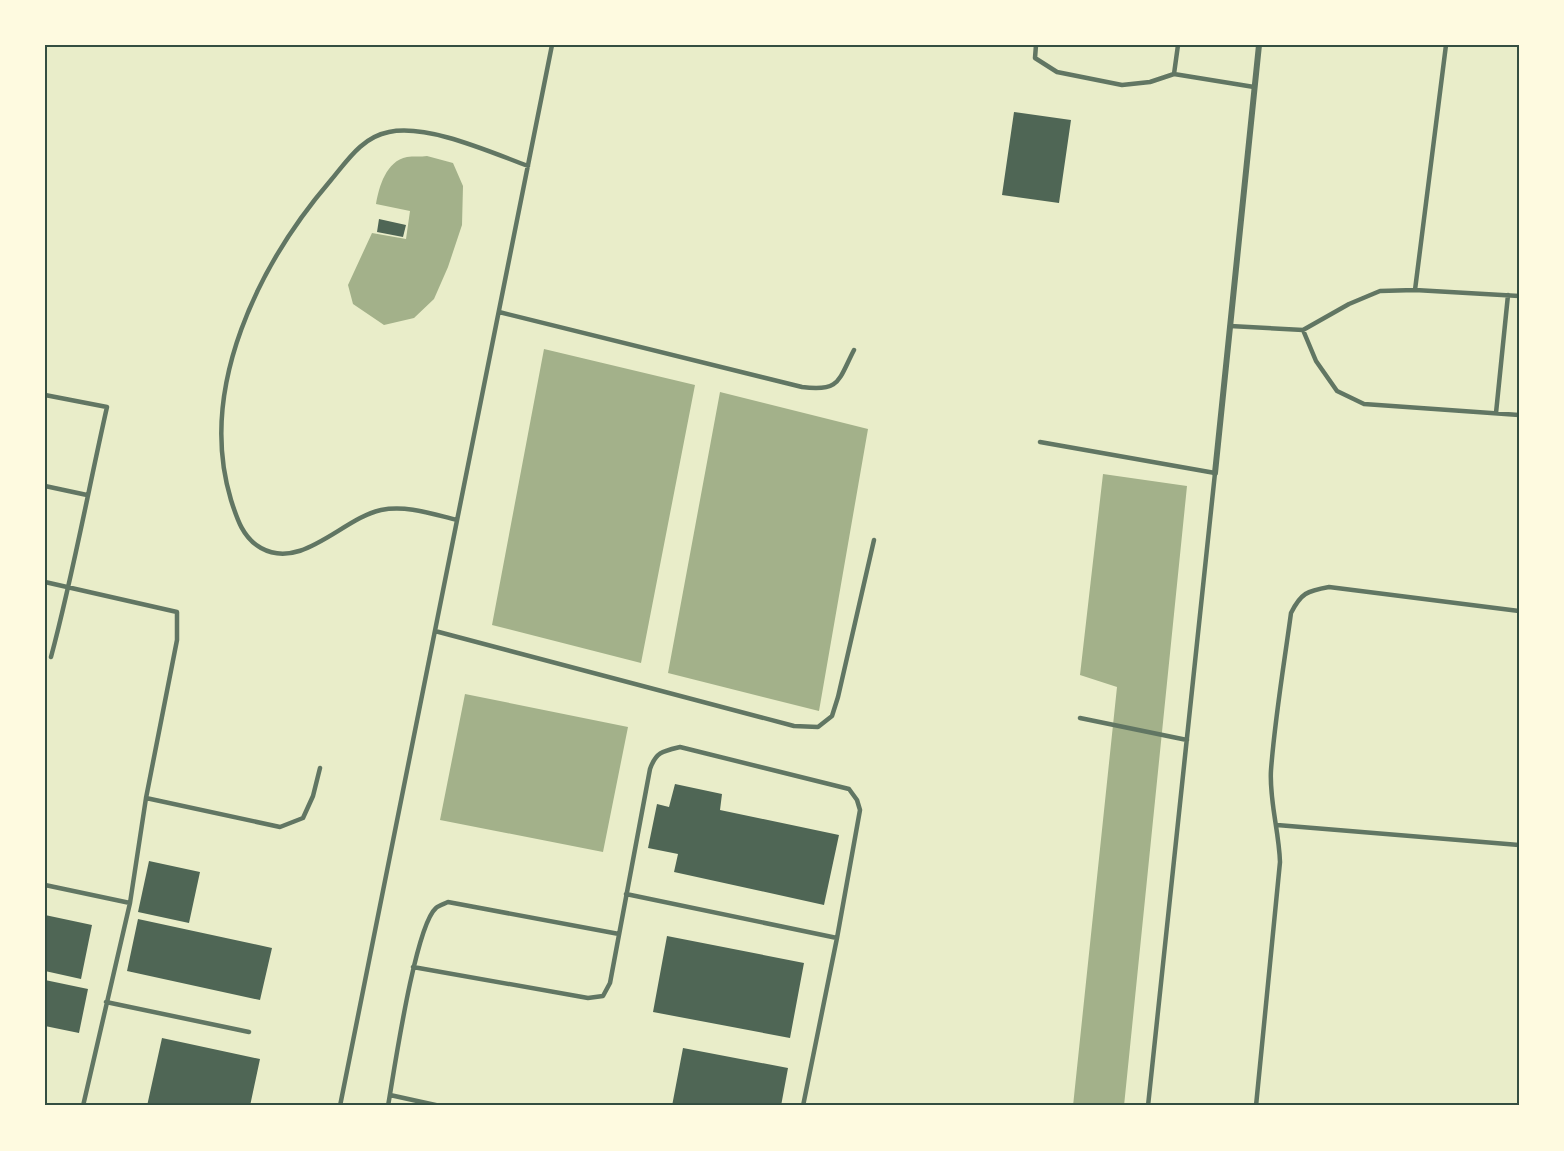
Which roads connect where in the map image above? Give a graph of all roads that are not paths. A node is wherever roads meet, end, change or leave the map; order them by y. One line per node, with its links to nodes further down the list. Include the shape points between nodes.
1 (552, 45): 8 (lane)
2 (1036, 45): 6 (lane, via 1035,58 1057,72 1122,85)
3 (1178, 45): 6 (lane)
4 (1259, 45): 7 (street)
5 (1446, 45): 9 (lane)
6 (1174, 74): 7 (lane)
7 (1254, 87): 13 (street)
8 (528, 166): 12 (lane); 23 (lane, via 425,133 404,130 370,139 315,198 274,262 243,323 224,392 222,449 227,483 243,531 261,548 286,554 303,550 380,510 413,509)
9 (1415, 290): 10 (lane); 14 (lane, via 1380,291)
10 (1508, 295): 11 (lane); 17 (lane)
11 (1519, 296)
12 (499, 312): 15 (lane, via 821,390 839,379); 23 (lane)
13 (1230, 327): 14 (lane); 20 (street)
14 (1303, 330): 17 (lane, via 1316,361 1337,391 1364,404)
15 (854, 350)
16 (45, 395): 22 (lane, via 107,407)
17 (1496, 413): 18 (lane)
18 (1519, 415)
19 (1040, 442): 20 (lane)
20 (1215, 473): 31 (lane)
21 (45, 486): 22 (lane)
22 (87, 495): 26 (lane)
23 (457, 520): 28 (lane)
24 (874, 540): 28 (lane, via 838,697 832,716 818,727 794,726)
25 (45, 582): 26 (lane)
26 (69, 588): 29 (lane); 33 (lane, via 177,612 177,640)
27 (1519, 612): 34 (lane, via 1329,587 1310,590 1298,599 1291,613 1271,770)
28 (435, 631): 46 (lane)
29 (51, 657)
30 (1080, 718): 31 (lane)
31 (1187, 740): 50 (lane)
32 (320, 768): 33 (lane, via 303,818 280,827)
33 (146, 798): 38 (lane)
34 (1276, 825): 35 (lane); 51 (lane, via 1280,862)
35 (1519, 845)
36 (45, 885): 38 (lane)
37 (626, 894): 39 (lane); 40 (lane); 40 (lane, via 654,758 664,750 680,747 849,789 860,810)
38 (130, 903): 42 (lane)
39 (619, 934): 41 (lane, via 448,902 435,908); 41 (lane, via 610,983 603,996 588,998)
40 (837, 938): 49 (lane)
41 (413, 967): 44 (lane)
42 (106, 1002): 43 (lane); 45 (lane)
43 (249, 1032)
44 (390, 1095): 47 (lane); 48 (lane)
45 (83, 1106)
46 (340, 1106)
47 (388, 1106)
48 (440, 1106)
49 (803, 1106)
50 (1148, 1106)
51 (1256, 1106)

